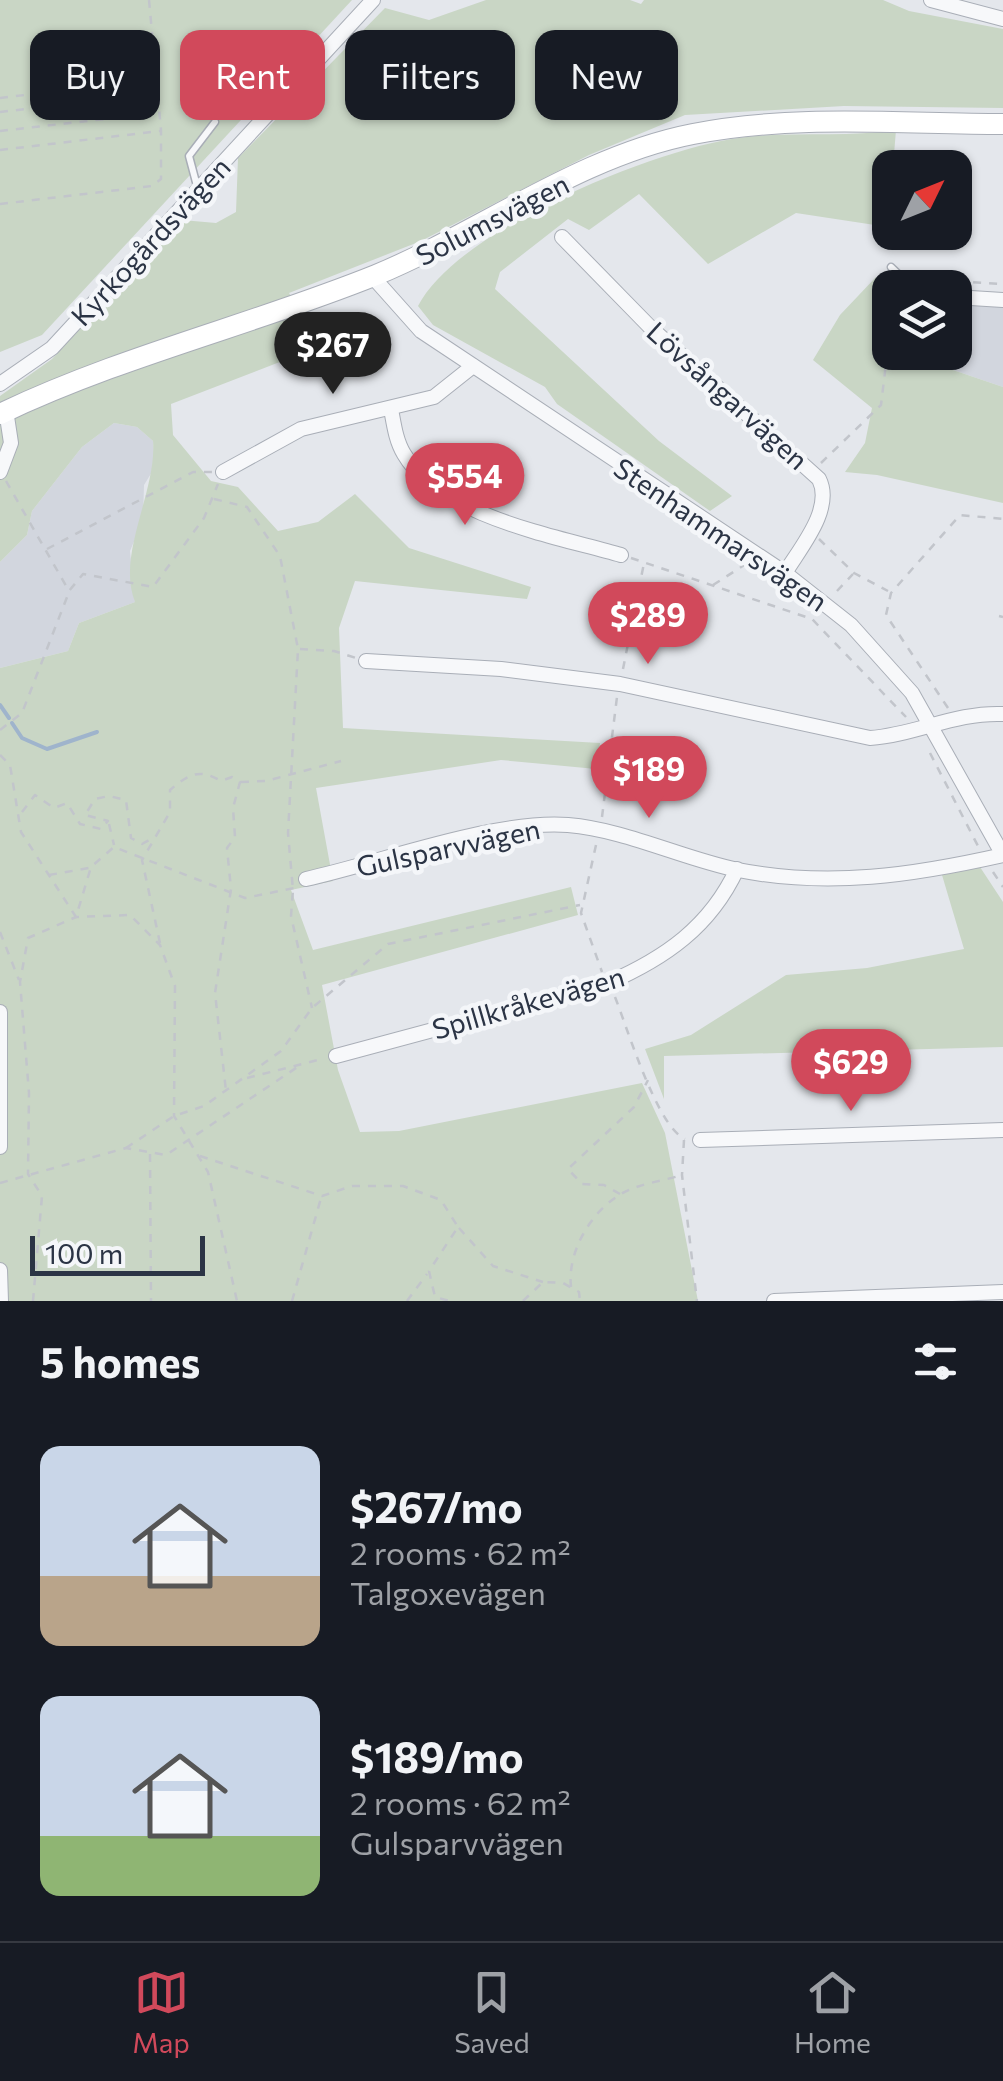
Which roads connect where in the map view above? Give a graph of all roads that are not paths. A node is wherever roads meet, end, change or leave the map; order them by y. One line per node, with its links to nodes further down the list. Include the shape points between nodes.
1 (373, 0): 6 (street, Kyrkogårdsvägen)
2 (931, 0): 3 (street)
3 (1003, 19)
4 (215, 122): 6 (lane, via 189,156)
5 (1003, 124): 10 (main road, Solumsvägen, via 760,126 691,134 620,156)
6 (198, 189): 14 (street, Kyrkogårdsvägen, via 52,348)
7 (562, 237): 20 (street, Lövsångarvägen, via 662,338 813,470 824,499)
8 (891, 267): 9 (lane)
9 (894, 270)
10 (372, 276): 13 (street, Stenhammarsvägen, via 422,331); 16 (main road, Solumsvägen)
11 (972, 298): 12 (street)
12 (1003, 300)
13 (473, 366): 15 (street, via 444,392); 20 (street, Stenhammarsvägen)
14 (0, 384)
15 (391, 409): 18 (street, via 301,429); 19 (street, via 403,452 442,492 512,524)
16 (3, 412): 17 (street, via 11,443)
17 (0, 472)
18 (222, 472)
19 (621, 555)
20 (785, 572): 23 (street, Stenhammarsvägen, via 867,641)
21 (366, 661): 23 (street, via 620,684 846,736 893,737)
22 (1003, 714): 23 (street)
23 (924, 726): 24 (street, Stenhammarsvägen)
24 (1003, 855): 25 (street, Gulsparvvägen, via 850,880)
25 (738, 870): 26 (street, Gulsparvvägen, via 599,830 533,826); 28 (street, Spillkråkevägen, via 691,934 645,967 608,983)
26 (306, 879)
27 (0, 1012): 31 (street)
28 (336, 1056)
29 (1003, 1130): 30 (street)
30 (700, 1140)
31 (0, 1147)
32 (0, 1270): 34 (street)
33 (1003, 1292): 35 (street)
34 (1, 1301)
35 (774, 1301)

